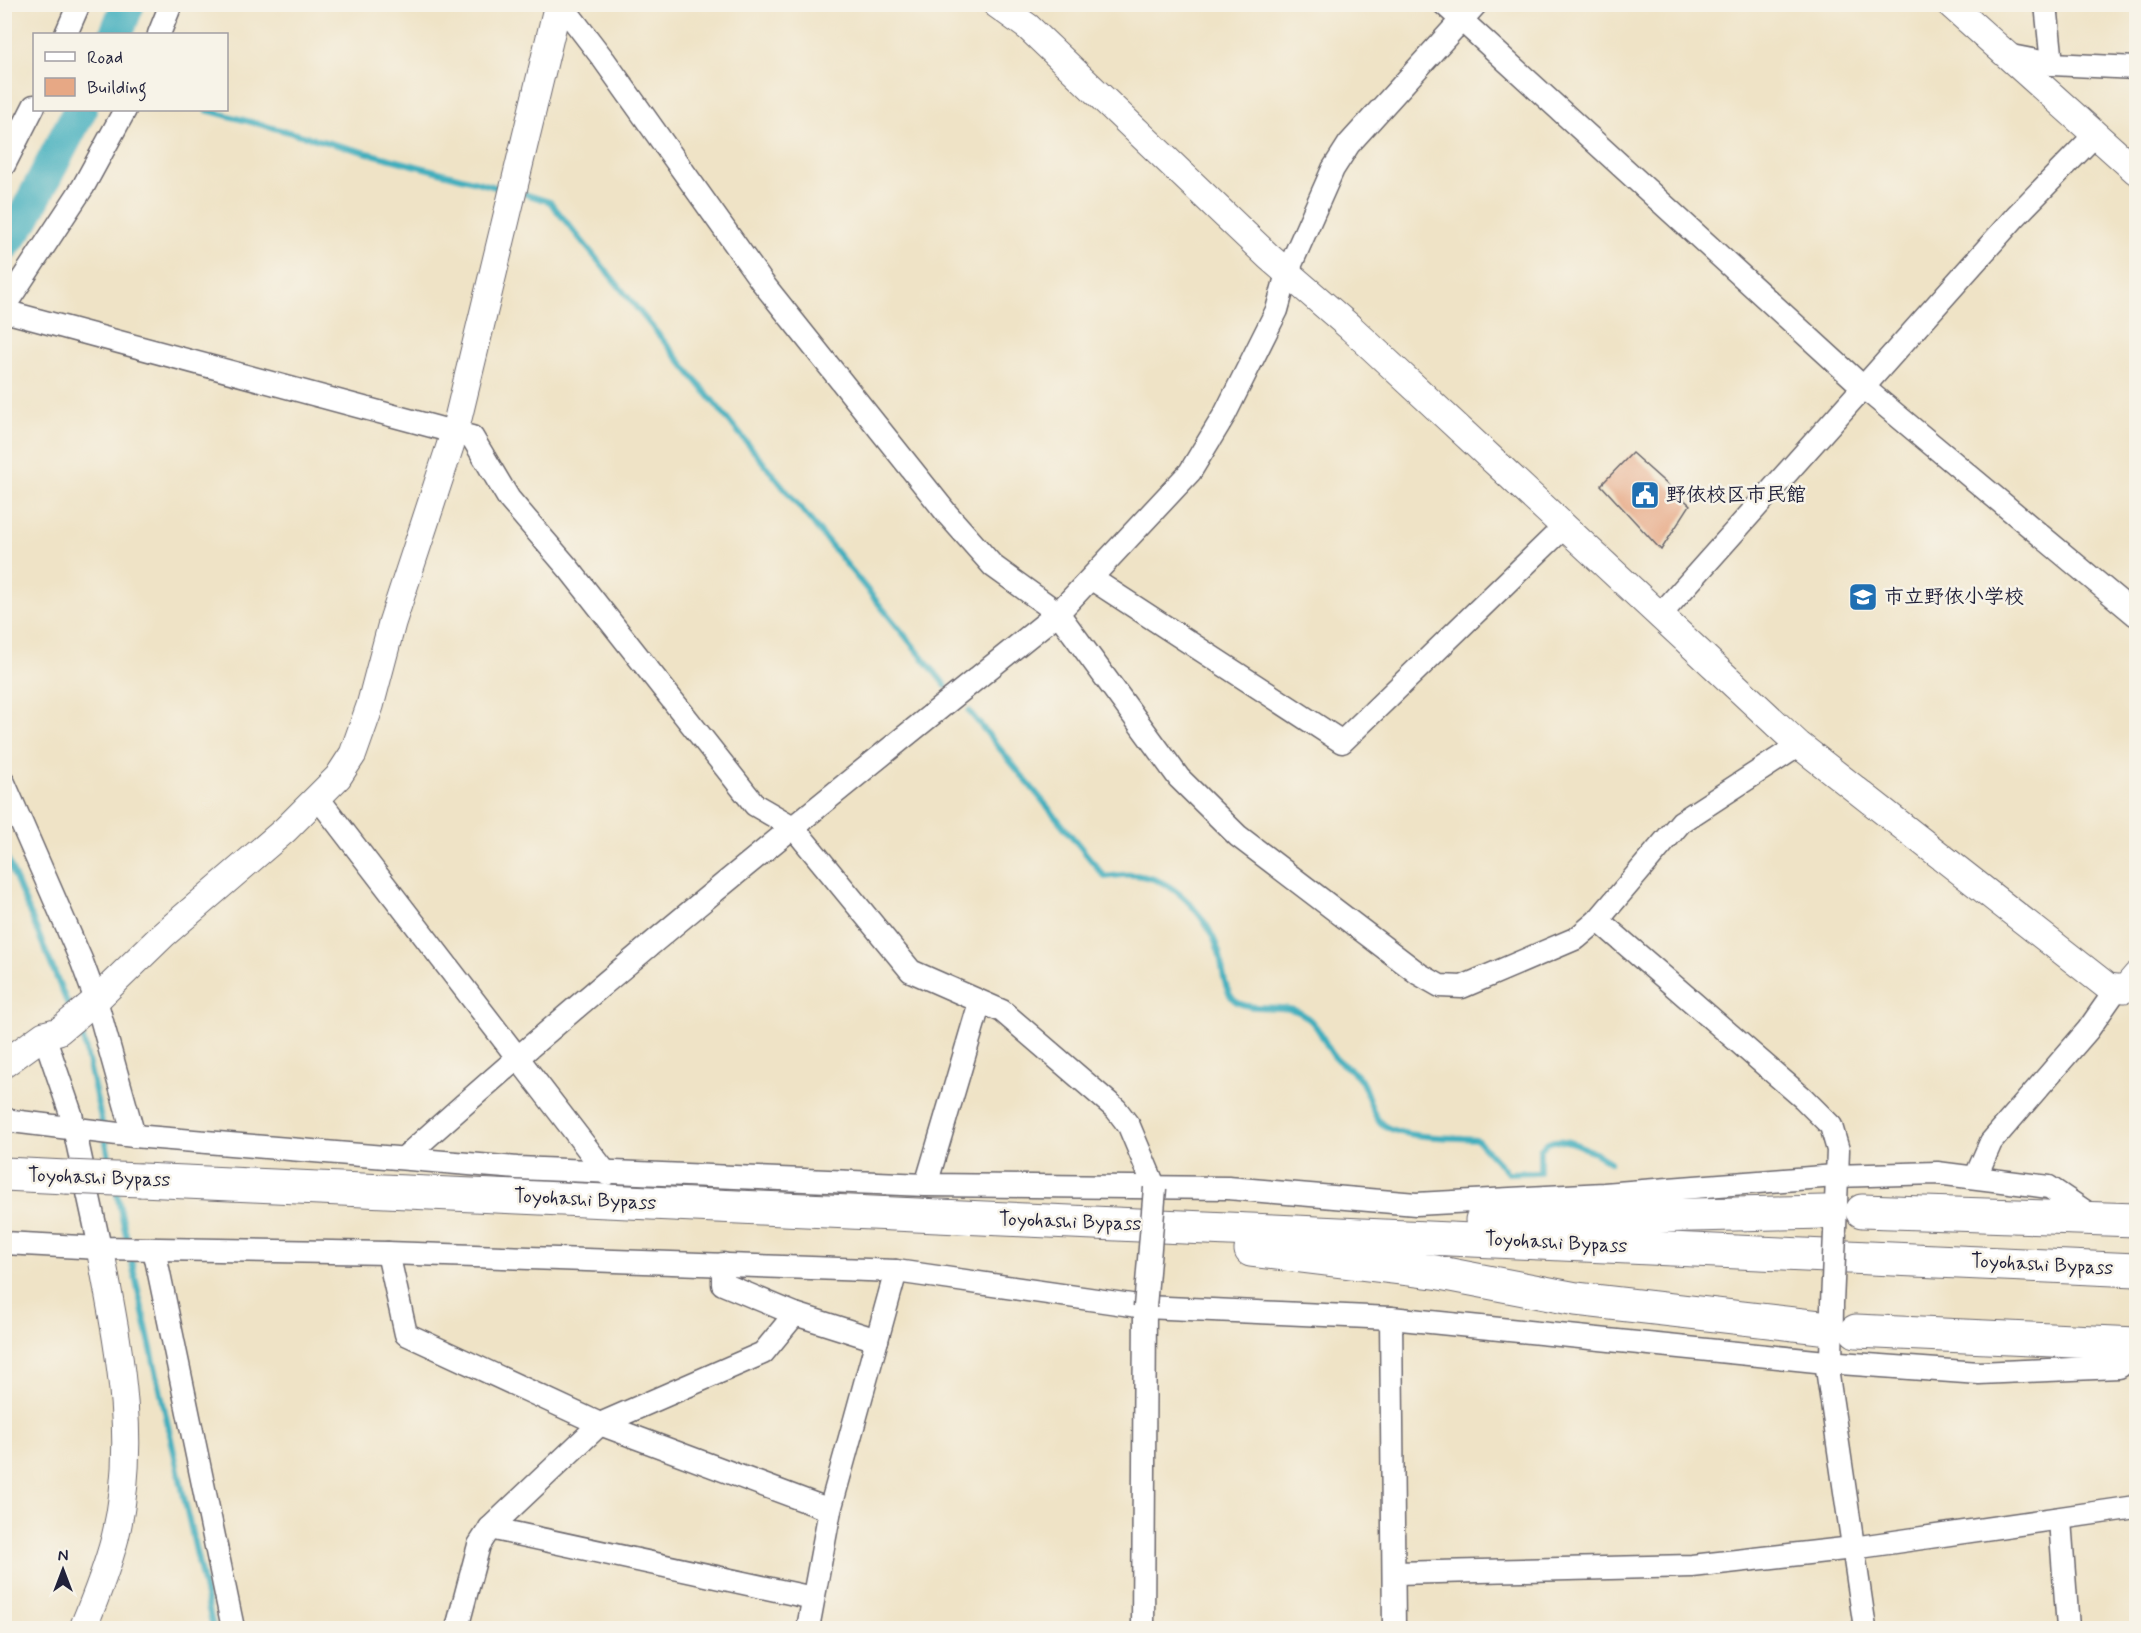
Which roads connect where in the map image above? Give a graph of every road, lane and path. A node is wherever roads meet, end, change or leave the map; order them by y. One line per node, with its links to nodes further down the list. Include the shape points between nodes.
1 (79, 4): 10 (street)
2 (171, 4): 11 (street)
3 (559, 4): 24 (street); 27 (street, via 604,60 762,282 948,515 993,566)
4 (996, 4): 20 (street, via 1028,27)
5 (1444, 4): 9 (street)
6 (1476, 4): 9 (street)
7 (1950, 4): 12 (street)
8 (2046, 4): 13 (street)
9 (1461, 21): 20 (street, via 1349,144 1333,169); 23 (street)
10 (66, 33)
11 (159, 33)
12 (2006, 55): 13 (street); 17 (street)
13 (2052, 64): 14 (street)
14 (2136, 68)
15 (33, 108): 18 (street)
16 (124, 111): 21 (street, via 83,187)
17 (2095, 135): 19 (street); 23 (street, via 2016,216)
18 (4, 165)
19 (2136, 171)
20 (1287, 273): 25 (street); 26 (street, via 1277,310 1225,414 1190,472)
21 (4, 307)
22 (4, 311): 24 (street)
23 (1863, 387): 28 (street); 29 (street)
24 (455, 431): 32 (street, via 392,623 370,706 352,754); 33 (street, via 472,438 508,499 569,569 755,805)
25 (1565, 526): 26 (street, via 1342,742); 28 (street)
26 (1092, 579): 27 (street)
27 (1058, 613): 33 (street); 34 (street, via 1179,778 1238,837 1440,986 1462,987 1577,938)
28 (1661, 614): 30 (street)
29 (2136, 615)
30 (1799, 745): 34 (street, via 1681,822); 35 (street, via 2108,987)
31 (4, 783): 37 (street, via 82,962)
32 (318, 798): 37 (street); 39 (street)
33 (793, 827): 36 (street, via 911,971); 39 (street)
34 (1598, 920): 47 (street, via 1832,1126 1838,1149)
35 (2126, 983): 48 (street, via 1991,1142)
36 (980, 1002): 49 (street); 50 (street, via 1002,1011 1116,1109 1129,1126)
37 (91, 1004): 38 (street); 43 (street)
38 (52, 1033): 40 (street); 42 (street, via 71,1114)
39 (518, 1056): 44 (street); 46 (street)
40 (4, 1064)
41 (4, 1120): 42 (street)
42 (81, 1130): 43 (street); 58 (street)
43 (127, 1134): 44 (street)
44 (404, 1158): 46 (street)
45 (4, 1174): 55 (highway, Toyohashi Bypass, bridge)
46 (607, 1174): 49 (street)
47 (1835, 1176): 48 (street); 50 (street, via 1416,1204 1228,1188); 54 (street)
48 (1976, 1176): 52 (street, via 2049,1187)
49 (926, 1185): 50 (street)
50 (1155, 1188): 64 (street, bridge)
51 (1862, 1211): 52 (highway)
52 (2092, 1216): 53 (highway)
53 (2136, 1220)
54 (1829, 1222): 56 (highway, via 1445,1221); 66 (street, bridge)
55 (1093, 1223): 56 (highway, Toyohashi Bypass); 66 (highway, via 1185,1244 1434,1272 1576,1299)
56 (1237, 1229): 62 (highway, Toyohashi Bypass)
57 (7, 1247): 58 (street)
58 (106, 1249): 59 (street); 81 (street, via 124,1376 126,1457 115,1537)
59 (147, 1249): 60 (street); 82 (street)
60 (388, 1253): 61 (street); 73 (street, via 406,1334)
61 (723, 1264): 63 (street); 65 (street, via 723,1284)
62 (2136, 1270)
63 (896, 1271): 64 (street); 69 (street)
64 (1145, 1307): 67 (street); 85 (street)
65 (795, 1314): 69 (street); 73 (street, via 763,1353)
66 (1826, 1316): 72 (street)
67 (1391, 1318): 72 (street); 79 (street)
68 (1856, 1331): 70 (highway)
69 (877, 1340): 75 (street)
70 (2136, 1344)
71 (2136, 1354): 72 (street, via 2119,1367 1979,1373)
72 (1829, 1362): 78 (street)
73 (600, 1424): 75 (street); 77 (street)
74 (2136, 1507): 76 (street)
75 (830, 1510): 80 (street)
76 (2060, 1520): 78 (street); 88 (street)
77 (490, 1528): 80 (street); 83 (street, via 479,1545)
78 (1853, 1548): 79 (street, via 1692,1566); 87 (street)
79 (1395, 1573): 86 (street)
80 (813, 1598): 84 (street)
81 (83, 1629)
82 (233, 1629)
83 (457, 1629)
84 (808, 1629)
85 (1143, 1629)
86 (1394, 1629)
87 (1865, 1629)
88 (2068, 1629)

